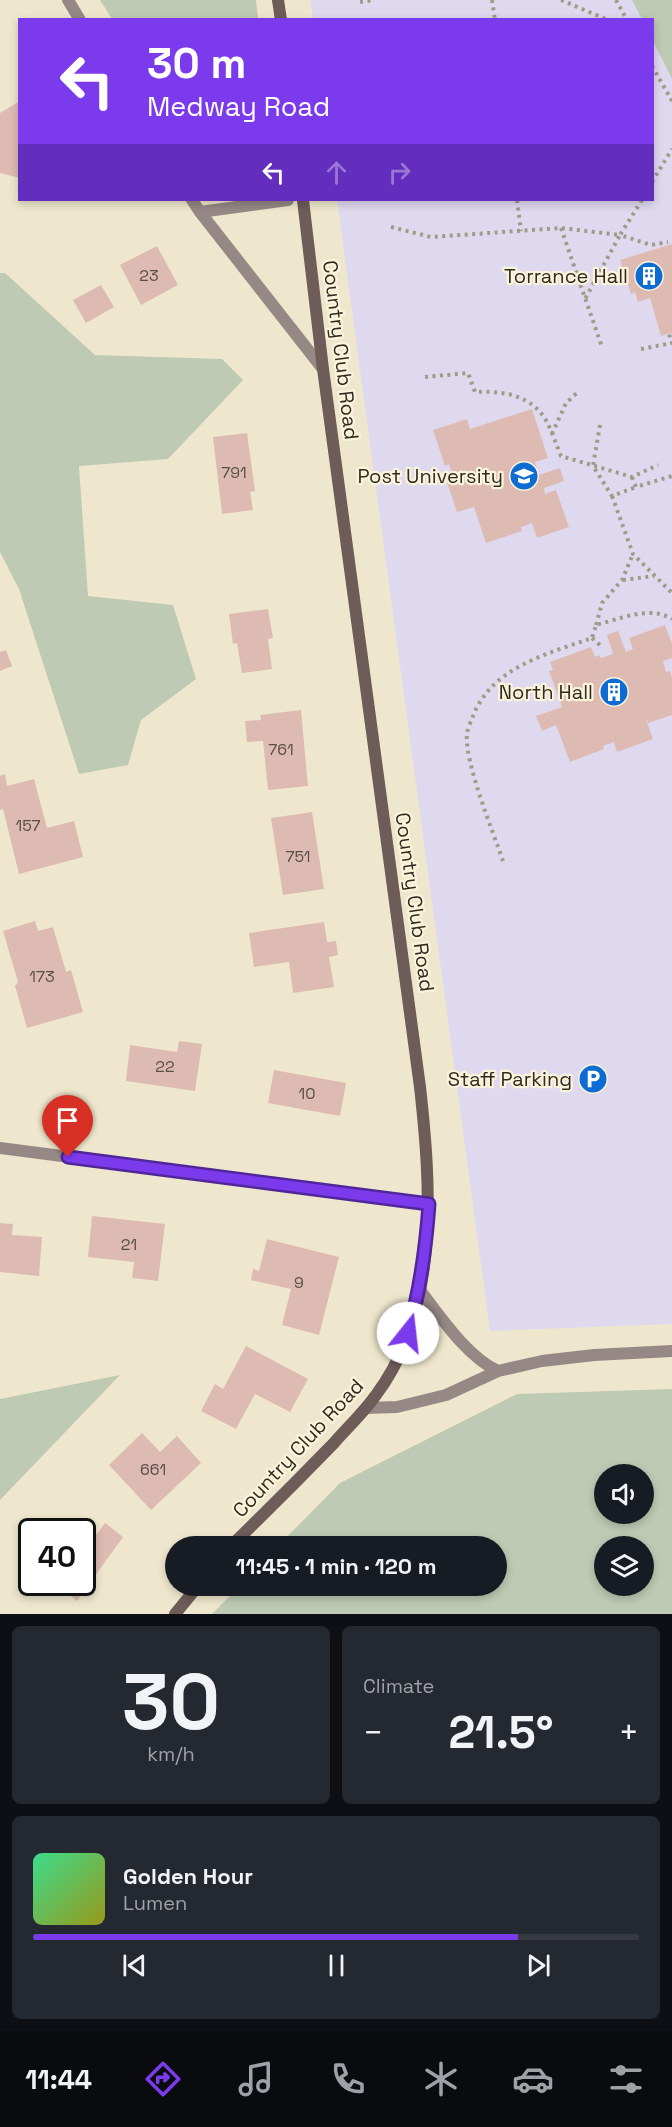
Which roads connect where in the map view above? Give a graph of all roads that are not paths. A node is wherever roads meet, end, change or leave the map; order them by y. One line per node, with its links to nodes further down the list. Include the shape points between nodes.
1 (68, 0): 3 (street)
2 (278, 0): 4 (street)
3 (79, 18)
4 (281, 18)
5 (193, 201): 8 (street)
6 (281, 201): 8 (street)
7 (303, 201): 9 (street, Country Club Road)
8 (200, 212): 9 (street)
9 (322, 369): 11 (street, Country Club Road, via 420,1087)
10 (0, 1148): 11 (street)
11 (429, 1204): 12 (street, Country Club Road)
12 (419, 1289): 14 (street, via 459,1338); 15 (street, Country Club Road, via 401,1350 384,1385)
13 (672, 1351): 14 (street, via 565,1358)
14 (498, 1371): 15 (street, via 446,1395 397,1407)
15 (366, 1408): 16 (street, Country Club Road)
16 (241, 1536)
17 (190, 1596): 18 (street)
18 (175, 1614)

